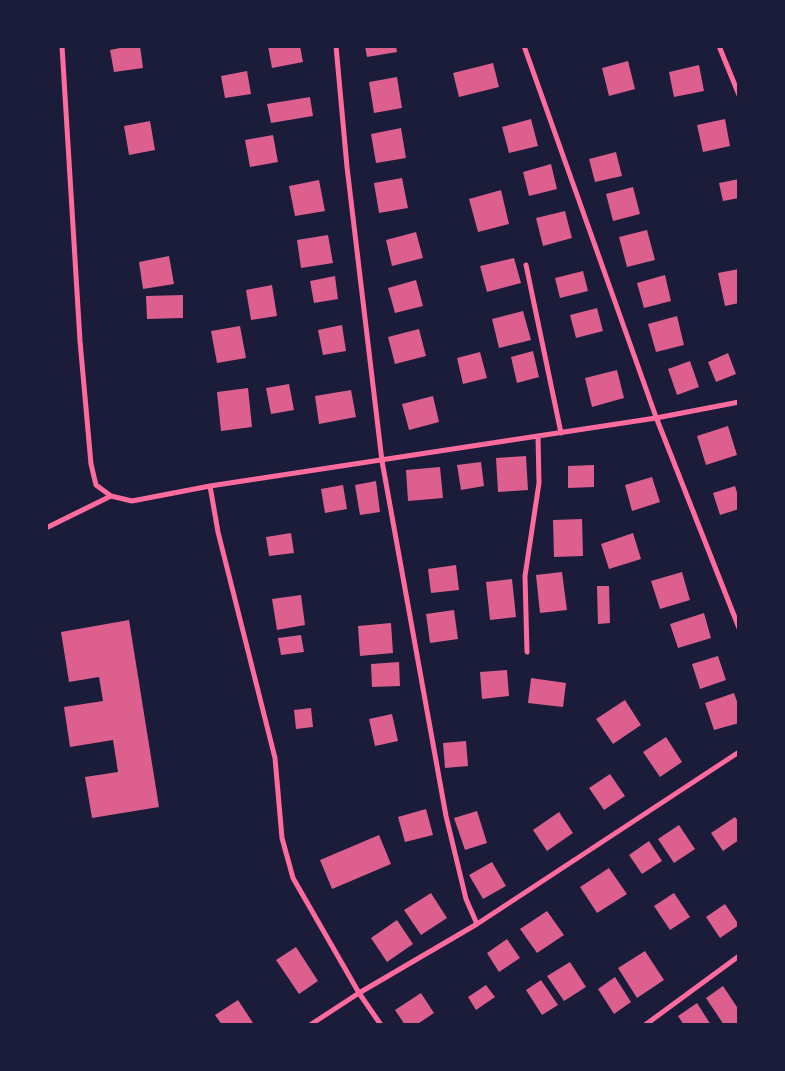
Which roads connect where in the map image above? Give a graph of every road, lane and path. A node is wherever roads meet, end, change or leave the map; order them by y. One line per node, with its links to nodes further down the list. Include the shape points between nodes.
1 (62, 46): 13 (street, via 91,464 96,485)
2 (336, 46): 11 (street)
3 (524, 46): 8 (street)
4 (719, 46): 5 (street)
5 (739, 96)
6 (526, 265): 9 (street)
7 (739, 402): 8 (street)
8 (656, 418): 9 (street); 15 (street)
9 (561, 433): 10 (street)
10 (538, 436): 11 (street); 16 (street, via 539,483 525,576)
11 (382, 461): 12 (street); 18 (street, via 446,816 466,899)
12 (210, 486): 13 (street, via 132,502); 20 (street, via 218,532 275,758 282,838 293,878)
13 (111, 496): 14 (street)
14 (46, 528)
15 (739, 628)
16 (527, 652)
17 (739, 752): 18 (street)
18 (477, 924): 20 (street)
19 (739, 956): 23 (street)
20 (359, 994): 21 (street); 22 (street)
21 (310, 1025)
22 (381, 1025)
23 (645, 1025)

